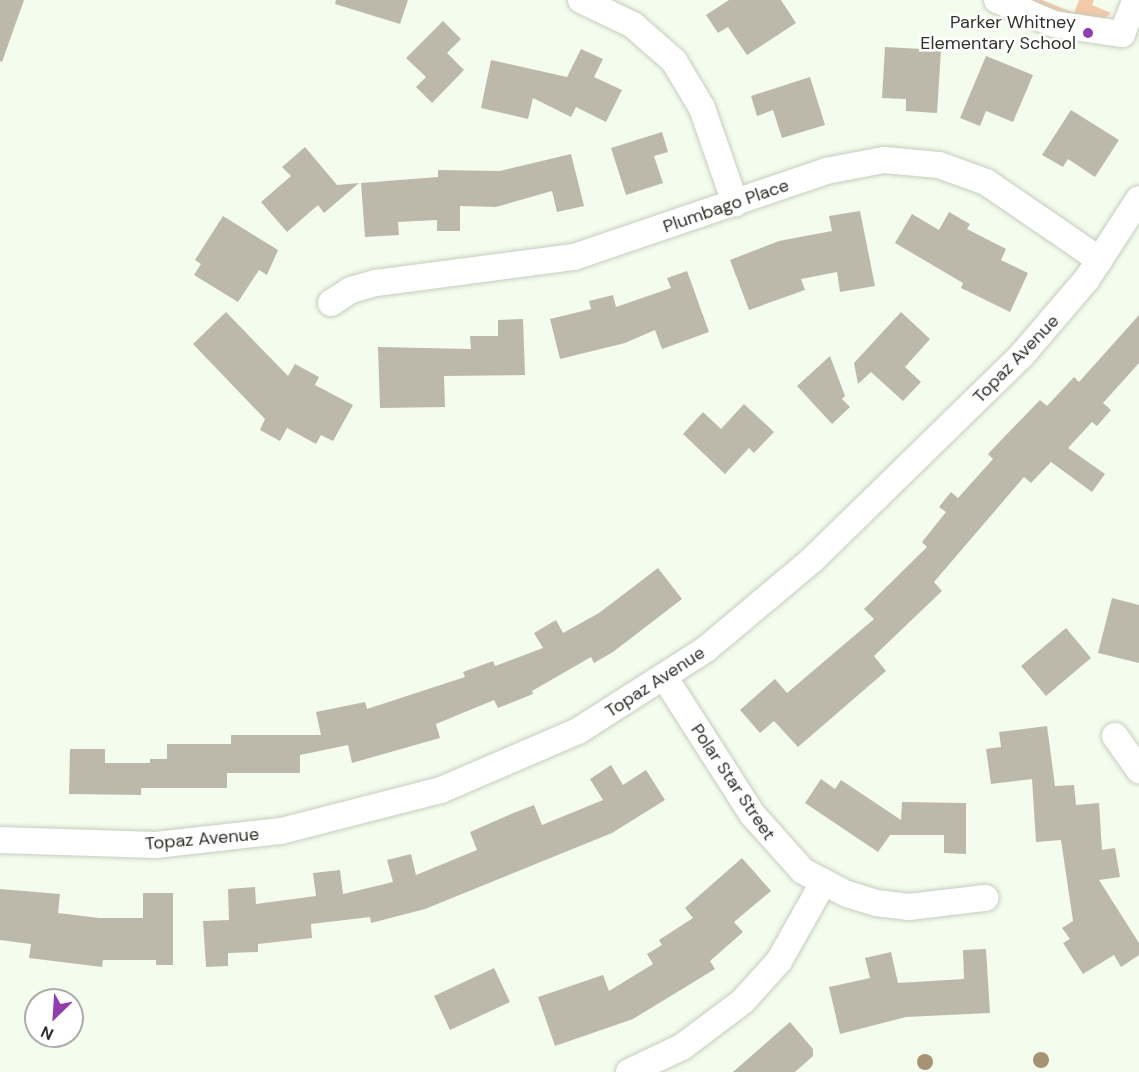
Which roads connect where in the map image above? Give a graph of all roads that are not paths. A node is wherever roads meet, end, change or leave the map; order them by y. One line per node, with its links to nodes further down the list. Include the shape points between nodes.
1 (581, 0): 5 (street, via 633,25 674,61 702,108)
2 (997, 0): 3 (street, via 1054,24 1122,34)
3 (1136, 0)
4 (1139, 199): 6 (street, Topaz Avenue)
5 (735, 203): 6 (street, Plumbago Place, via 857,163 921,162 986,182); 7 (street, Plumbago Place, via 574,257 376,283 351,290)
6 (1100, 260): 8 (street, Topaz Avenue, via 1022,356 812,560 742,622)
7 (331, 303)
8 (665, 678): 11 (street, Topaz Avenue, via 527,756 441,790 366,813 281,831 167,845); 12 (street, Polar Star Street, via 768,836 803,871)
9 (1115, 736): 10 (street)
10 (1139, 770)
11 (0, 840)
12 (823, 883): 13 (street, Polar Star Street, via 876,903 909,907); 14 (street, via 779,960 743,1001 682,1047)
13 (985, 898)
14 (628, 1072)

